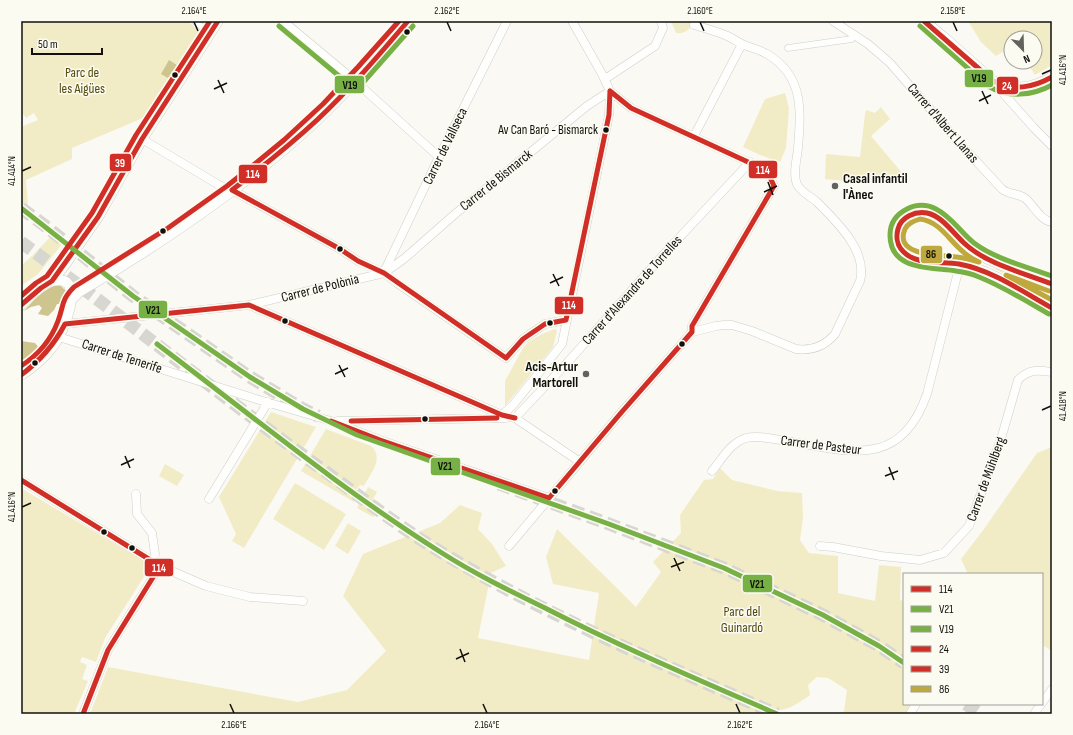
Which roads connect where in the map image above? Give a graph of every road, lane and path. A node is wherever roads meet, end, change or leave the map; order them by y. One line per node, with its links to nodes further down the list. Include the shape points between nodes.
1 (195, 21): 11 (street)
2 (218, 21): 11 (street)
3 (283, 21): 18 (street)
4 (408, 21): 18 (street)
5 (507, 21): 25 (street, Carrer de Vallseca)
6 (572, 21): 16 (street)
7 (661, 21): 16 (street, via 663,28 655,46)
8 (833, 21): 28 (street, Carrer d'Albert Llanas, via 868,44 890,63 1002,189 1024,198 1046,220)
9 (924, 21): 17 (street)
10 (694, 25): 13 (street)
11 (210, 34): 23 (street)
12 (852, 39): 14 (street)
13 (742, 44): 22 (street); 39 (street, via 780,63 794,82 801,114 796,182 853,244 860,259 861,275 835,334 831,340 819,347 796,349 732,325 720,325)
14 (788, 48)
15 (1052, 77): 17 (street, via 1037,85 1022,88 1005,87)
16 (605, 79): 19 (street)
17 (993, 81): 24 (street)
18 (355, 82): 25 (street); 27 (street, via 285,149)
19 (610, 91): 20 (street); 21 (street); 30 (street, Carrer de Bismarck, via 587,106 405,258)
20 (627, 105): 21 (street); 22 (street)
21 (610, 109): 37 (street)
22 (694, 136): 26 (street)
23 (142, 139): 27 (street); 31 (street, via 98,217)
24 (1052, 146)
25 (439, 156): 30 (street, Carrer de Vallseca)
26 (750, 162): 39 (street, via 770,175 774,186 692,326); 45 (street, Carrer d'Alexandre de Torrelles)
27 (232, 190): 30 (street, via 358,261); 33 (street)
28 (1052, 222)
29 (960, 264): 32 (street, via 916,260 907,256 900,248 897,236 902,220 913,213 928,213 941,221 975,253); 36 (street, via 980,270); 50 (street, Carrer de Pasteur, via 927,394 922,408 898,439 873,450 855,452 766,438 746,438 729,449)
30 (384, 272): 35 (street, Carrer de Polònia); 37 (street, via 506,358 523,339 545,324)
31 (52, 281): 33 (street, via 67,284 71,289); 34 (street)
32 (1052, 284)
33 (72, 299): 38 (street)
34 (21, 305)
35 (249, 305): 38 (street, Carrer de Polònia); 44 (street)
36 (1052, 308)
37 (566, 320): 44 (street, via 562,344)
38 (65, 324): 40 (street)
39 (692, 332): 49 (street)
40 (59, 337): 42 (street, via 43,357); 43 (street, Carrer de Tenerife)
41 (1052, 372): 56 (street, Carrer de Mühlberg, via 1038,370 1024,373 1018,380 1001,439 969,526 944,553 920,560)
42 (21, 375)
43 (268, 402): 46 (street, Carrer de Tenerife); 54 (street)
44 (502, 415): 45 (street)
45 (515, 418): 47 (street); 49 (street)
46 (331, 421): 47 (street); 48 (street, Carrer de Tenerife)
47 (364, 421): 48 (street)
48 (362, 433): 53 (street, Carrer de Tenerife)
49 (580, 462): 53 (street)
50 (712, 471)
51 (21, 480): 58 (street)
52 (136, 494): 57 (street, via 136,514 152,533)
53 (549, 498): 55 (street)
54 (209, 499)
55 (509, 546)
56 (820, 546)
57 (155, 554)
58 (160, 566): 59 (street, via 206,586 250,597); 64 (street, via 108,650)
59 (303, 601)
60 (1052, 689): 61 (street)
61 (1043, 702)
62 (915, 705): 65 (street)
63 (1041, 705): 66 (street)
64 (83, 714)
65 (910, 714)
66 (1034, 714)

